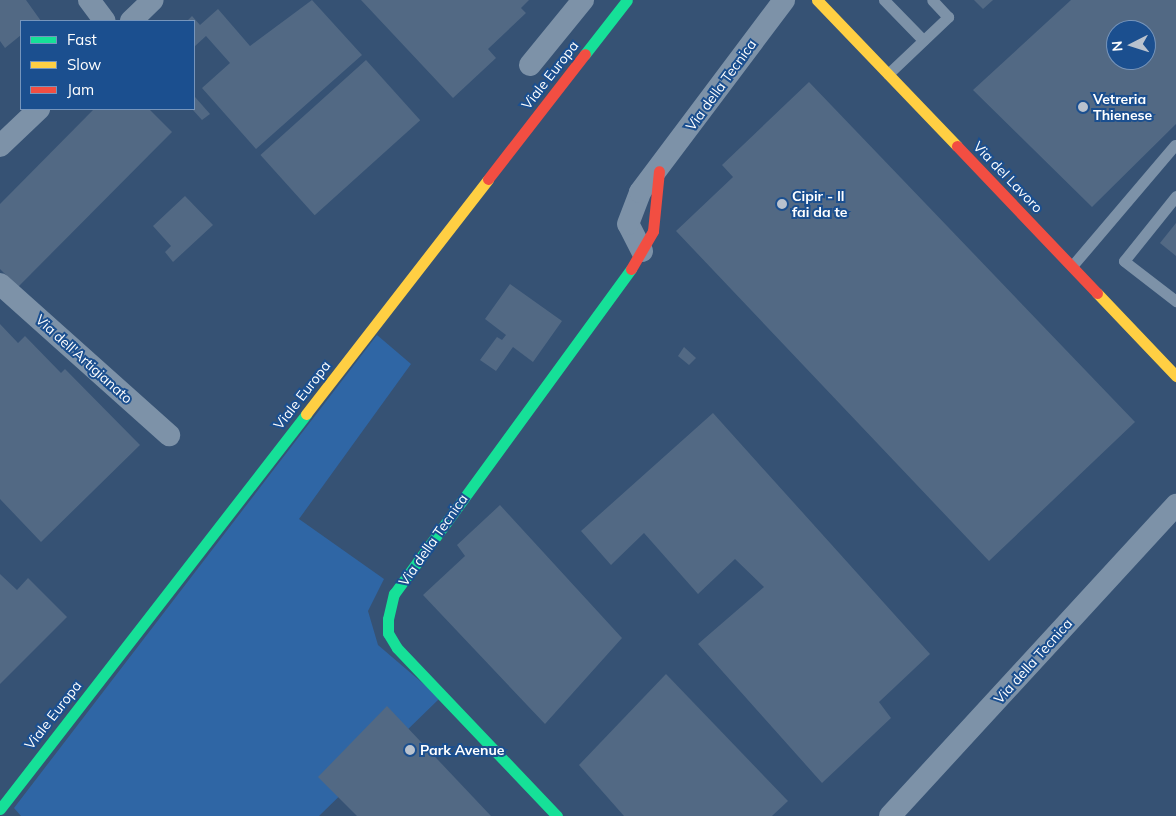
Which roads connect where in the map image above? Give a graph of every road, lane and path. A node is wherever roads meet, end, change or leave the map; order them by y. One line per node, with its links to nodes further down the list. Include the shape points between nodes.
1 (89, 0): 9 (street)
2 (153, 0): 10 (street)
3 (583, 0): 12 (street)
4 (627, 0): 25 (street, Viale Europa)
5 (784, 0): 18 (street, Via della Tecnica, via 659,171 640,192 628,224)
6 (817, 0): 13 (street, Via del Lavoro)
7 (884, 0): 11 (lane)
8 (932, 0): 11 (lane, via 948,17)
9 (104, 20)
10 (132, 20)
11 (923, 40): 13 (lane)
12 (530, 65)
13 (888, 74): 19 (street, Via del Lavoro)
14 (38, 110): 16 (street)
15 (1175, 145): 19 (lane)
16 (0, 146)
17 (1176, 196): 21 (lane, via 1124,261)
18 (642, 251): 26 (street, Via della Tecnica, via 624,284 394,594 388,633)
19 (1072, 266): 22 (street, Via del Lavoro)
20 (0, 284): 23 (street, Via dell'Artigianato)
21 (1176, 301)
22 (1176, 376)
23 (169, 435)
24 (1176, 505): 27 (street, Via della Tecnica)
25 (0, 808)
26 (557, 816)
27 (890, 816)

